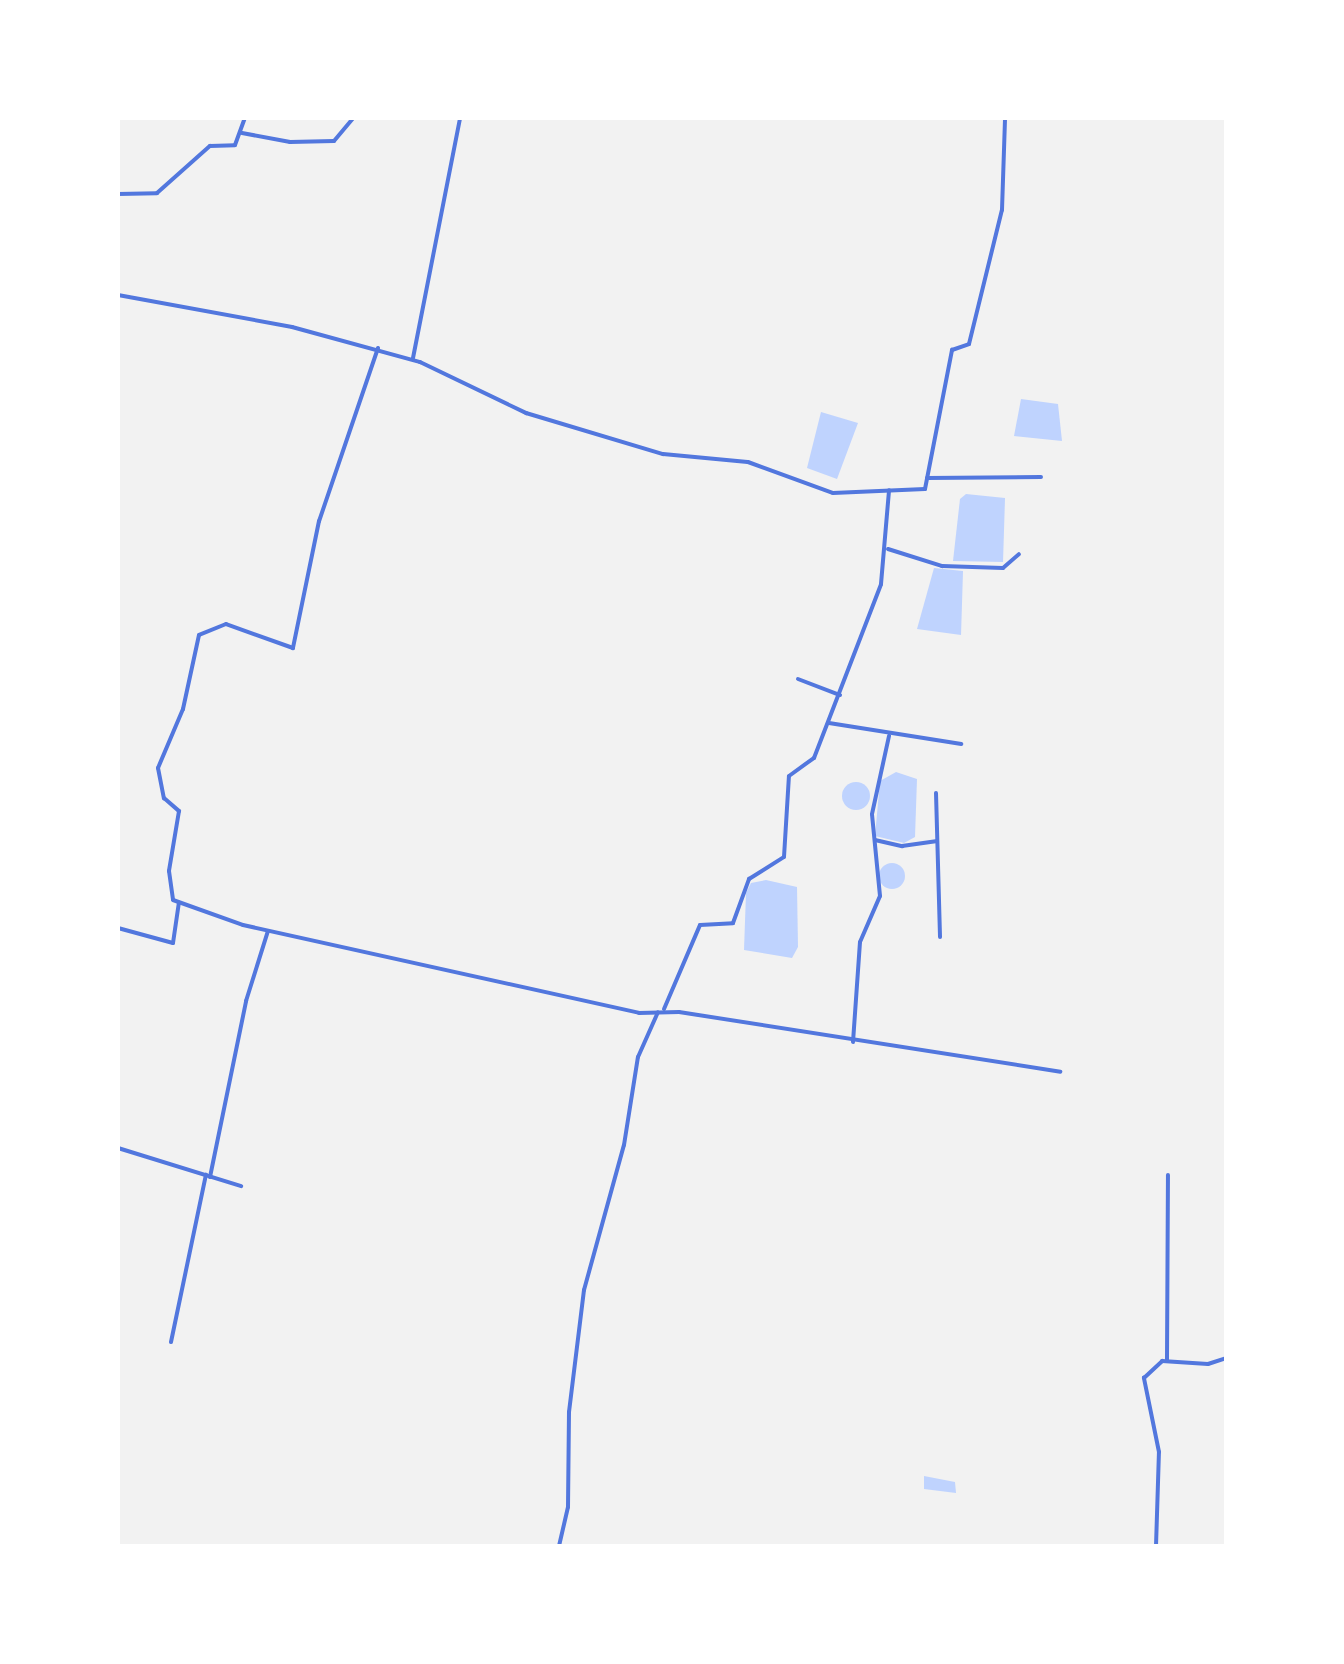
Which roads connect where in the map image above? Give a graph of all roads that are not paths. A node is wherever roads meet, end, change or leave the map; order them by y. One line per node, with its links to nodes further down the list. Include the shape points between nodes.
1 (245, 118): 5 (street)
2 (353, 118): 5 (street, via 334,141)
3 (460, 118): 9 (street)
4 (1005, 118): 11 (street, via 1002,210 969,344 952,350)
5 (242, 133): 6 (street, via 234,145 210,146 187,161 157,193)
6 (118, 194)
7 (118, 295): 8 (street)
8 (378, 350): 9 (street); 23 (street, via 314,538 293,648 226,624 199,634 183,709 158,768 164,798 180,810 168,872)
9 (412, 360): 12 (street, via 446,370 526,413 644,450 748,462 833,493)
10 (1041, 476): 11 (street)
11 (927, 478): 12 (street, via 924,490)
12 (889, 490): 13 (street)
13 (888, 549): 14 (street, via 942,566 1003,568); 16 (street)
14 (1019, 554)
15 (798, 680): 16 (street)
16 (840, 695): 17 (street)
17 (829, 722): 18 (street); 27 (street, via 811,763 789,776 784,856 749,880 733,923 700,925)
18 (889, 736): 19 (street); 21 (street, via 873,804)
19 (961, 744)
20 (936, 793): 22 (street)
21 (875, 840): 22 (street, via 902,846); 28 (street, via 880,896 860,942)
22 (936, 841): 26 (street, via 942,848)
23 (179, 902): 24 (street, via 173,942); 25 (street)
24 (118, 928)
25 (268, 930): 27 (street, via 639,1013); 32 (street)
26 (940, 937)
27 (661, 1012): 28 (street); 37 (street, via 638,1057 624,1146 584,1290 569,1412 568,1507)
28 (853, 1042): 29 (street)
29 (1060, 1072)
30 (118, 1148): 32 (street)
31 (1168, 1175): 36 (street)
32 (208, 1176): 33 (street); 34 (street)
33 (241, 1186)
34 (171, 1342)
35 (1226, 1358): 36 (street, via 1208,1364)
36 (1167, 1360): 38 (street, via 1142,1384 1160,1452)
37 (559, 1546)
38 (1156, 1546)

